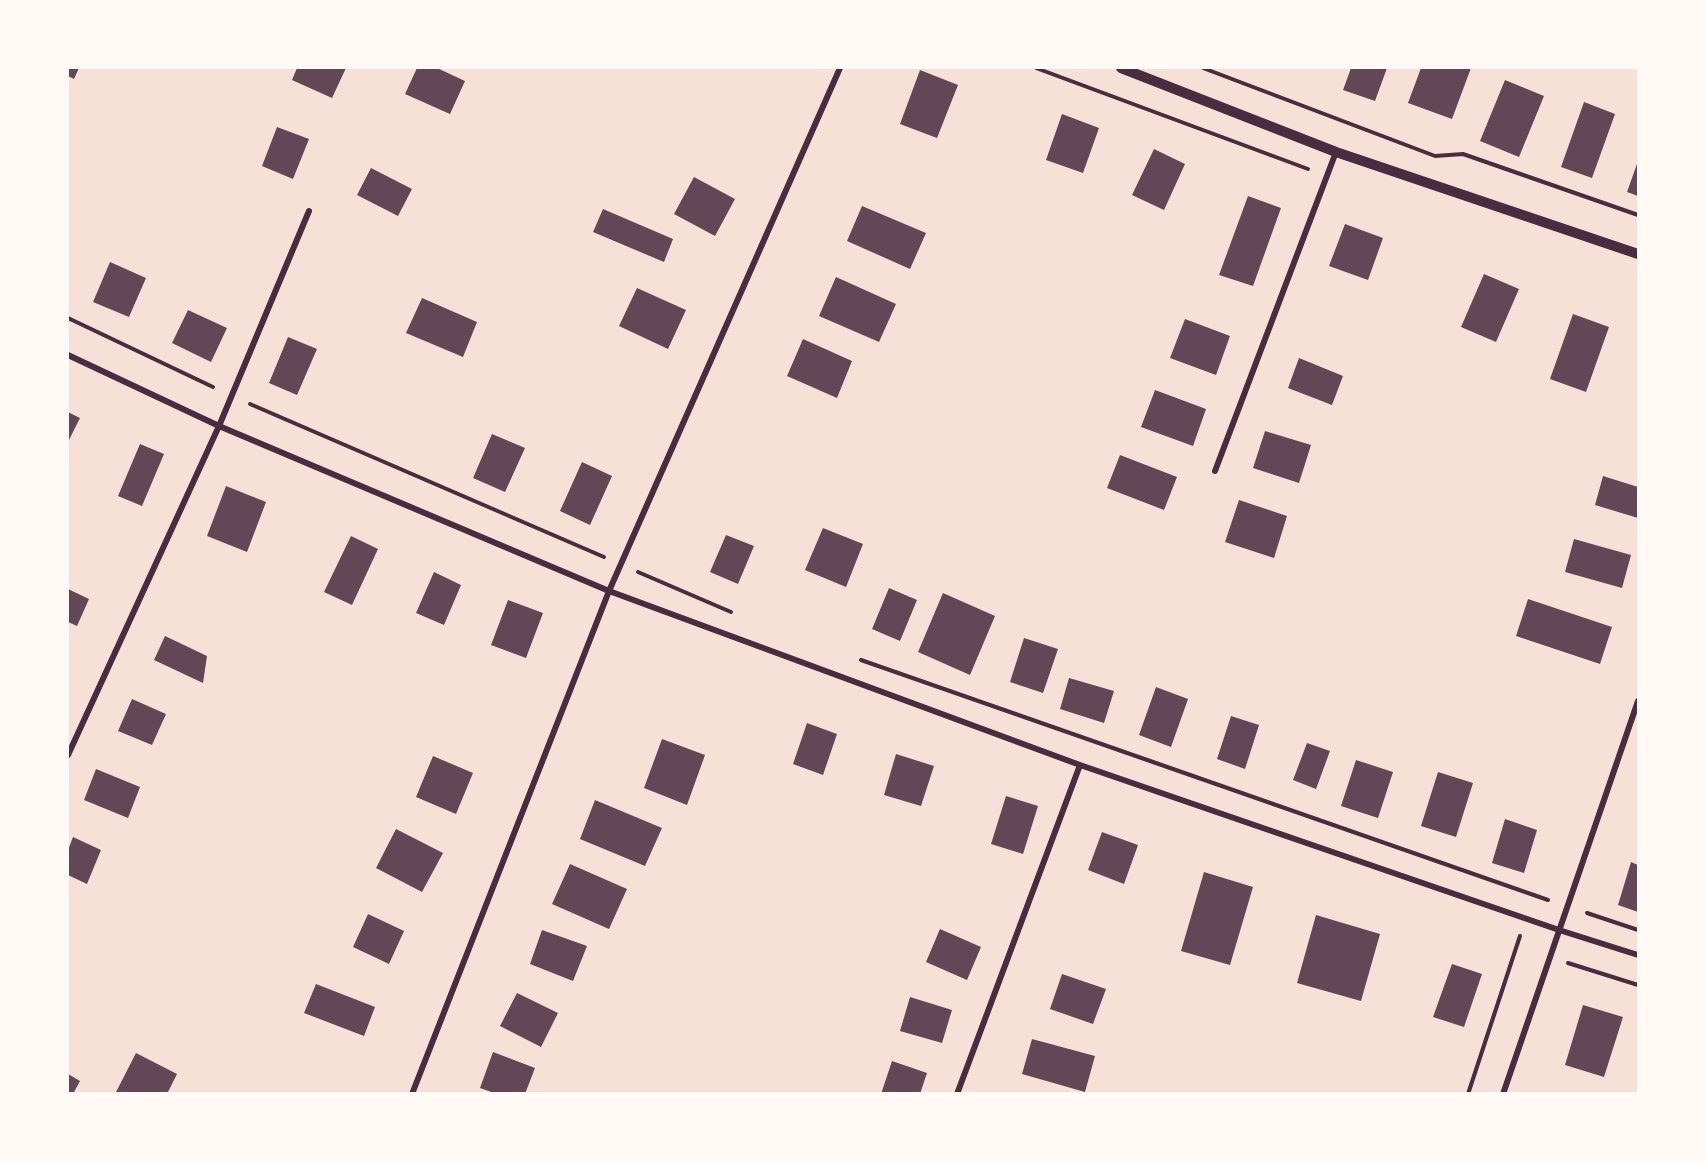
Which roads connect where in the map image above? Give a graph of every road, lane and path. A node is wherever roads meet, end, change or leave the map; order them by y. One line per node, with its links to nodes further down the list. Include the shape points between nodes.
1 (840, 68): 15 (street)
2 (1036, 68): 6 (path)
3 (1121, 68): 5 (street)
4 (1203, 68): 8 (path, via 1435,156 1463,154)
5 (1336, 152): 6 (street); 9 (street)
6 (1327, 176): 14 (street)
7 (309, 211): 12 (street)
8 (1638, 215)
9 (1638, 254)
10 (68, 318): 12 (path)
11 (68, 355): 13 (street)
12 (232, 396): 13 (street); 15 (path)
13 (219, 426): 16 (street); 20 (street)
14 (1215, 471)
15 (621, 564): 16 (street); 17 (path)
16 (609, 591): 21 (street); 29 (street)
17 (739, 616)
18 (850, 656): 22 (path)
19 (1638, 701): 22 (street)
20 (68, 755)
21 (1080, 765): 23 (street); 30 (street)
22 (1567, 906): 24 (street); 25 (path)
23 (1526, 919): 24 (street); 31 (path)
24 (1559, 930): 26 (street); 27 (street)
25 (1638, 930)
26 (1638, 955)
27 (1550, 957): 28 (path); 32 (street)
28 (1638, 985)
29 (412, 1094)
30 (957, 1094)
31 (1468, 1094)
32 (1503, 1094)

